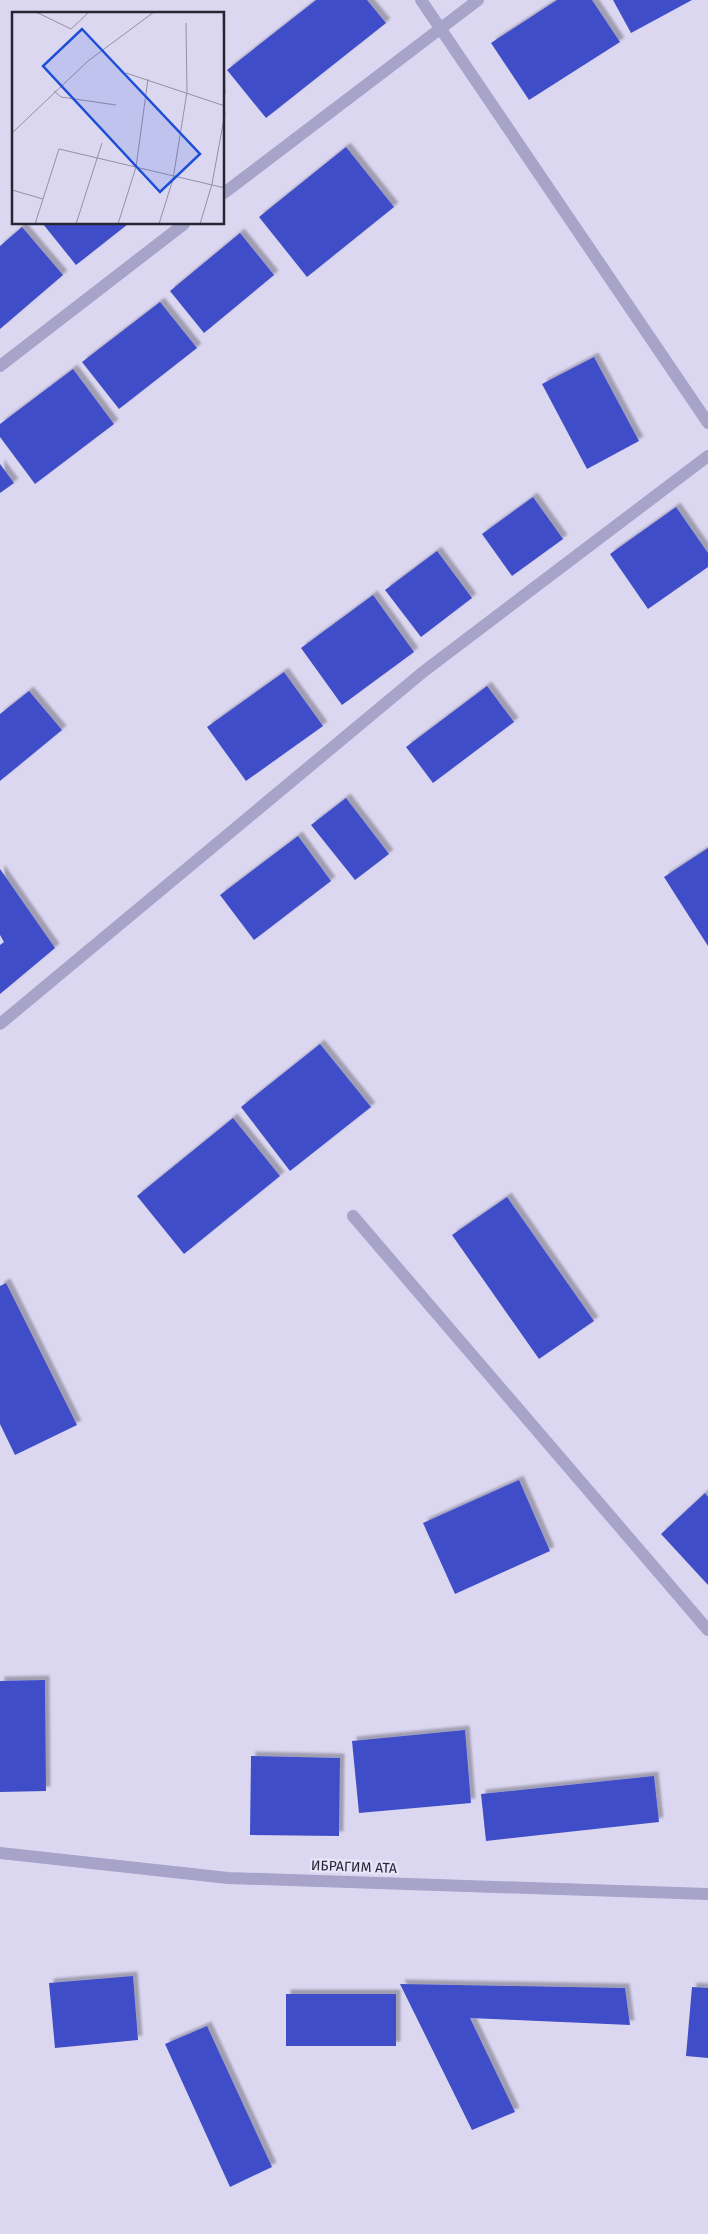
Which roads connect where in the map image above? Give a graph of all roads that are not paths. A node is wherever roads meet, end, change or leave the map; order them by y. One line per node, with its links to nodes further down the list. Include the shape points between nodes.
1 (421, 0): 3 (street)
2 (478, 0): 3 (street)
3 (440, 28): 4 (street); 7 (street)
4 (225, 192)
5 (183, 225): 6 (street)
6 (0, 366)
7 (708, 423)
8 (708, 456): 9 (street, via 423,672)
9 (0, 1024)
10 (353, 1216): 11 (street)
11 (708, 1630)
12 (0, 1853): 13 (street, ИБРАГИМ АТА, via 228,1878)
13 (708, 1894)

